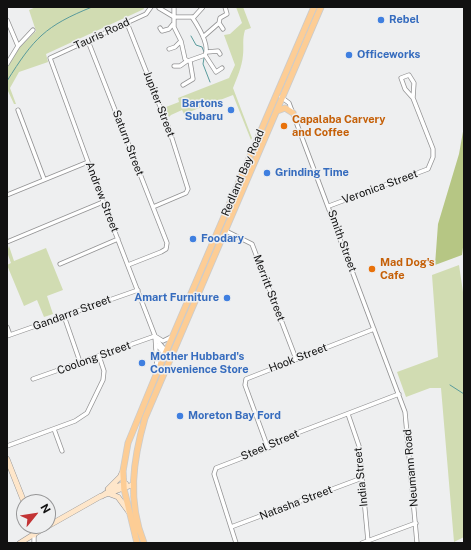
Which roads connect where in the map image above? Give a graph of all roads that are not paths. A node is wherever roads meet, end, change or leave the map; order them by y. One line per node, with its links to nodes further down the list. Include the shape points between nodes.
1 (151, 7): 11 (street, Tauris Road, via 146,14)
2 (174, 7): 8 (street)
3 (203, 7): 9 (street)
4 (225, 7): 12 (street, via 227,14 220,18)
5 (314, 7): 34 (main road, Redland Bay Road)
6 (321, 7): 35 (main road, Redland Bay Road)
7 (159, 8): 8 (street)
8 (174, 17): 9 (street); 13 (street)
9 (192, 17): 19 (street)
10 (7, 20): 22 (street)
11 (127, 22): 20 (street, Tauris Road); 44 (street, Jupiter Street, via 188,186 186,193)
12 (220, 23): 15 (street); 19 (street)
13 (173, 24): 16 (street); 18 (street)
14 (160, 28): 16 (street, via 162,32)
15 (223, 28)
16 (169, 29): 18 (street)
17 (33, 30): 22 (street)
18 (175, 30): 21 (street)
19 (203, 37): 26 (street)
20 (88, 41): 28 (street, Tauris Road); 44 (street, Saturn Street)
21 (181, 41): 23 (street); 25 (street)
22 (18, 46): 30 (street)
23 (175, 47): 24 (street); 25 (street)
24 (169, 49)
25 (182, 49): 29 (street)
26 (206, 53): 27 (street, via 218,51); 29 (street); 32 (street, via 216,72)
27 (220, 54)
28 (50, 58): 40 (street, Andrew Street)
29 (188, 61): 31 (street, via 180,66); 33 (street, via 192,80)
30 (7, 64)
31 (174, 66)
32 (222, 68)
33 (183, 85)
34 (277, 95): 35 (street, Smith Street); 57 (main road, Redland Bay Road)
35 (283, 98): 38 (main road, Redland Bay Road); 39 (street, Smith Street, via 289,102)
36 (413, 98): 36 (street, Veronica Street, via 414,83 409,75 404,76 401,82); 45 (street, Veronica Street, via 433,149 434,157 428,169)
37 (18, 110): 41 (street)
38 (277, 111): 39 (main road, via 285,108); 46 (main road, Redland Bay Road)
39 (293, 113): 45 (street, Smith Street)
40 (88, 162): 41 (street); 43 (street, Andrew Street)
41 (44, 179): 42 (street)
42 (7, 195)
43 (103, 202): 47 (street, Andrew Street); 48 (street)
44 (153, 206): 50 (street, Saturn Street, via 166,249)
45 (329, 206): 54 (street, Smith Street)
46 (226, 231): 61 (main road, Redland Bay Road); 62 (street, Merritt Street, via 252,244)
47 (118, 239): 49 (street); 50 (street, Andrew Street)
48 (7, 242)
49 (60, 264)
50 (128, 265): 51 (street, Andrew Street)
51 (138, 290): 52 (street, Gandarra Street); 56 (street, Andrew Street)
52 (64, 316): 55 (street, Gandarra Street); 63 (street)
53 (7, 327): 55 (street)
54 (374, 329): 62 (street, Hook Street); 66 (street, Smith Street)
55 (8, 335)
56 (154, 336): 57 (street, via 163,341); 58 (street, Andrew Street); 59 (street, Andrew Street); 60 (street, Coolong Street)
57 (173, 336): 59 (main road, Redland Bay Road)
58 (156, 343): 59 (street, Andrew Street, via 161,352); 64 (street, Andrew Street)
59 (166, 353): 61 (main road); 64 (main road, Redland Bay Road)
60 (99, 356): 63 (street, Coolong Street); 68 (street, via 104,375 90,409 82,418)
61 (172, 356): 75 (main road, Redland Bay Road, via 145,418 135,458)
62 (296, 359): 70 (street, Hook Street, via 250,376 244,381)
63 (80, 362): 65 (street, Coolong Street)
64 (156, 375): 73 (main road, Redland Bay Road, via 128,443)
65 (33, 379)
66 (399, 394): 67 (street, Steel Street); 81 (street, Neumann Road, via 406,418)
67 (348, 414): 70 (street, Steel Street, via 298,433); 74 (street, India Street, via 359,446)
68 (54, 429): 69 (street); 71 (street)
69 (7, 446)
70 (268, 448): 82 (street, Steel Street, via 214,470)
71 (62, 451)
72 (7, 459): 78 (main road)
73 (123, 471): 76 (main road, Redland Bay Road); 77 (main road)
74 (362, 478): 82 (street, Natasha Street); 84 (street, India Street)
75 (132, 485): 76 (main road); 88 (main road, Redland Bay Road, via 135,510)
76 (124, 487): 77 (main road); 79 (main road, Redland Bay Road)
77 (108, 493): 79 (main road, via 118,497); 80 (main road)
78 (21, 494)
79 (128, 512): 87 (main road, Redland Bay Road)
80 (56, 521)
81 (416, 523): 84 (street); 91 (street, Neumann Road)
82 (231, 527): 89 (street, Steel Street)
83 (34, 535): 85 (main road); 86 (street)
84 (368, 541): 90 (street)
85 (20, 543)
86 (34, 543)
87 (138, 543)
88 (144, 543)
89 (236, 543)
90 (362, 543)
91 (417, 543)

